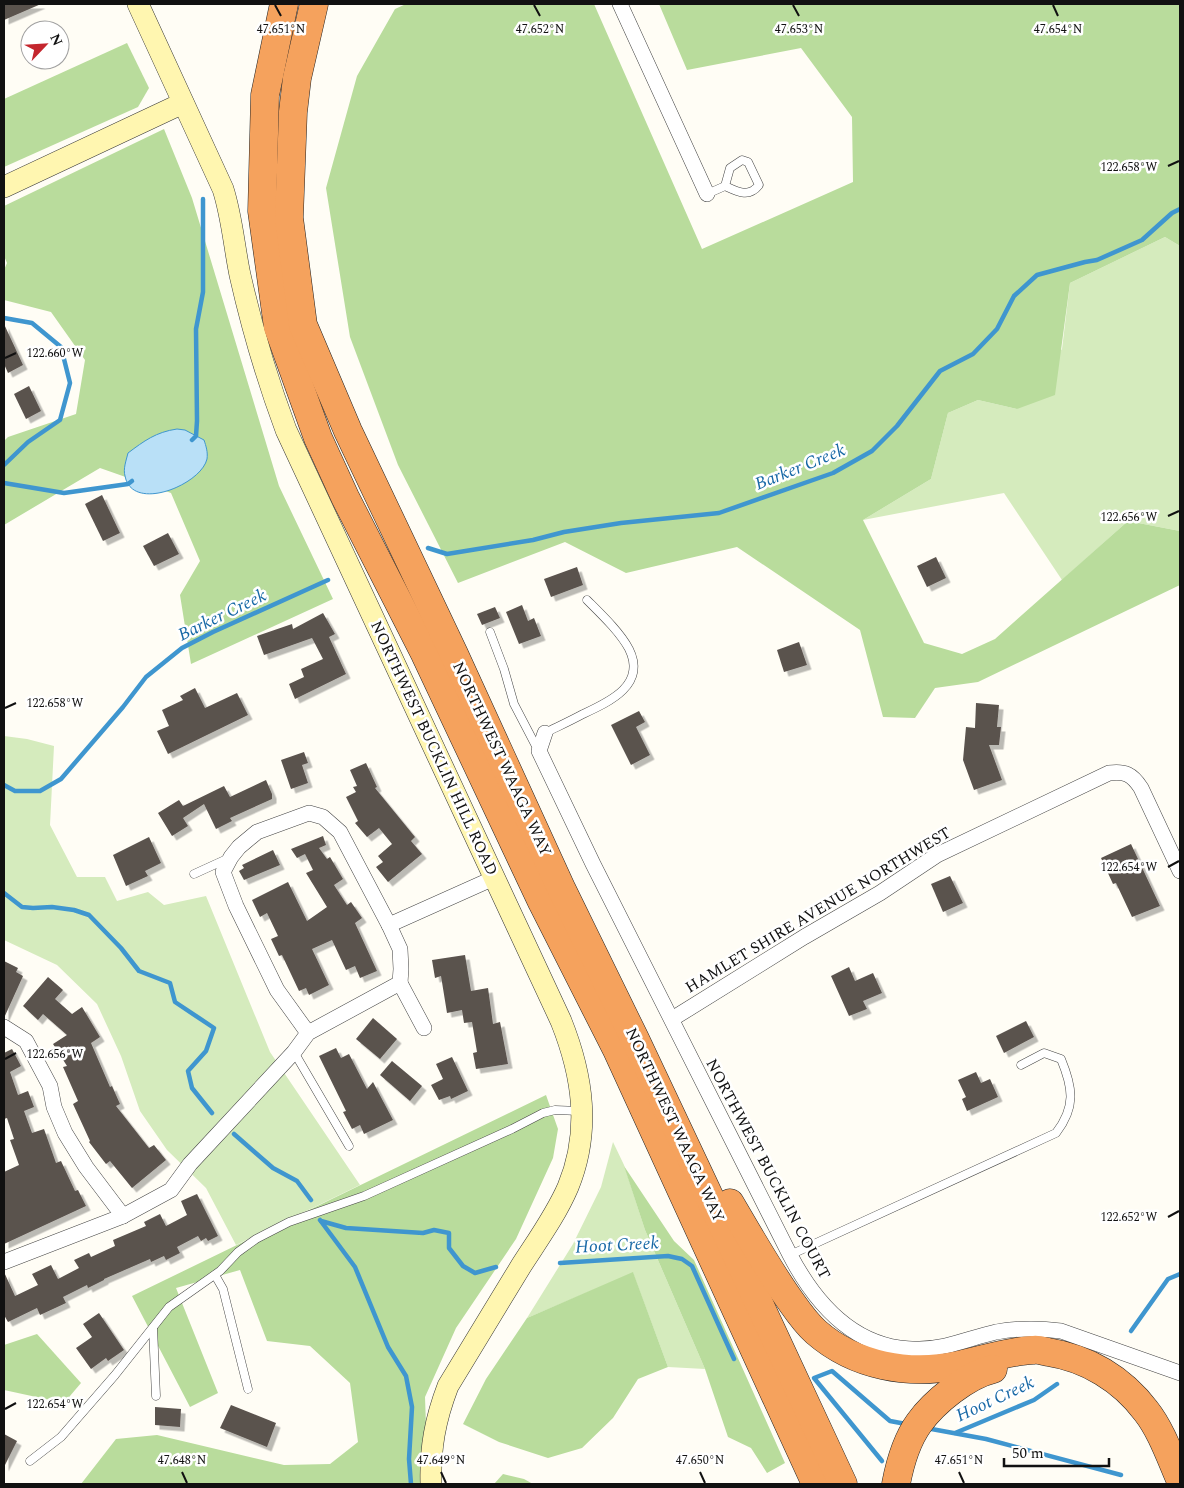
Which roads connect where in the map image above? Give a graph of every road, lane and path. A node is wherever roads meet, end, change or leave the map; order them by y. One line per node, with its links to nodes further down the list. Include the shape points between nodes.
1 (138, 4): 7 (main road, NORTHWEST BUCKLIN HILL ROAD)
2 (284, 4): 35 (highway, NORTHWEST WAAGA WAY, via 265,95 262,211 278,327 318,438 345,497 617,1050)
3 (314, 4): 6 (highway, NORTHWEST WAAGA WAY)
4 (326, 4): 6 (highway)
5 (620, 4): 10 (street)
6 (297, 78): 26 (highway, NORTHWEST WAAGA WAY, via 289,218 303,325 348,431)
7 (183, 103): 9 (main road); 18 (main road, NORTHWEST BUCKLIN HILL ROAD, via 226,198 252,327 286,430)
8 (725, 186): 8 (lane, via 730,168 742,160 748,162 759,185 755,191 744,194); 10 (lane)
9 (4, 187)
10 (707, 194)
11 (587, 600): 13 (lane, via 628,649 634,662 631,680 610,701)
12 (490, 632): 14 (lane, via 514,704)
13 (545, 733): 14 (street)
14 (538, 751): 21 (street, NORTHWEST BUCKLIN COURT)
15 (231, 857): 17 (lane); 19 (street, via 257,832 309,813 323,817 340,832); 24 (street, via 223,872 236,906 277,990)
16 (1180, 871): 21 (street, HAMLET SHIRE AVENUE NORTHWEST, via 1136,780 1128,773 1109,773 937,855 880,894 804,936)
17 (194, 874)
18 (494, 878): 19 (street); 28 (main road, NORTHWEST BUCKLIN HILL ROAD, via 570,1044 580,1082)
19 (389, 925): 20 (street, via 400,949)
20 (400, 983): 23 (street); 24 (street)
21 (672, 1019): 31 (street, NORTHWEST BUCKLIN COURT)
22 (4, 1027): 30 (street, via 26,1041 50,1086 54,1107 65,1133)
23 (424, 1028)
24 (308, 1033): 25 (street)
25 (294, 1052): 29 (lane); 30 (street, via 190,1164 171,1190)
26 (642, 1055): 40 (highway, via 780,1286 817,1332 858,1357 879,1365 910,1370 938,1370 1034,1350 1063,1354 1097,1368 1121,1384 1147,1411); 44 (highway, NORTHWEST WAAGA WAY)
27 (1021, 1065): 31 (lane, via 1044,1053 1061,1060 1069,1077 1071,1095 1069,1111 1056,1133)
28 (582, 1111): 33 (lane, via 543,1113 364,1196 289,1222 256,1239); 41 (main road, NORTHWEST BUCKLIN HILL ROAD, via 574,1168 558,1206 448,1386 432,1443)
29 (349, 1146)
30 (123, 1216): 32 (street)
31 (790, 1255): 36 (street, NORTHWEST BUCKLIN COURT, via 823,1306 855,1332 877,1342 927,1348 997,1332 1046,1329 1061,1331)
32 (4, 1262)
33 (215, 1275): 34 (lane, via 169,1307); 37 (lane, via 223,1289)
34 (153, 1328): 38 (lane); 39 (lane, via 61,1437)
35 (744, 1330): 42 (highway); 43 (highway, NORTHWEST WAAGA WAY)
36 (1180, 1373)
37 (248, 1389)
38 (156, 1396)
39 (30, 1462)
40 (1180, 1478)
41 (431, 1484)
42 (800, 1484)
43 (816, 1484)
44 (843, 1484)
45 (896, 1484): 46 (highway, via 904,1453 919,1423 948,1394 961,1383 986,1371 1023,1363 1062,1366 1092,1379 1114,1396 1136,1419 1154,1446)
46 (1168, 1484)

